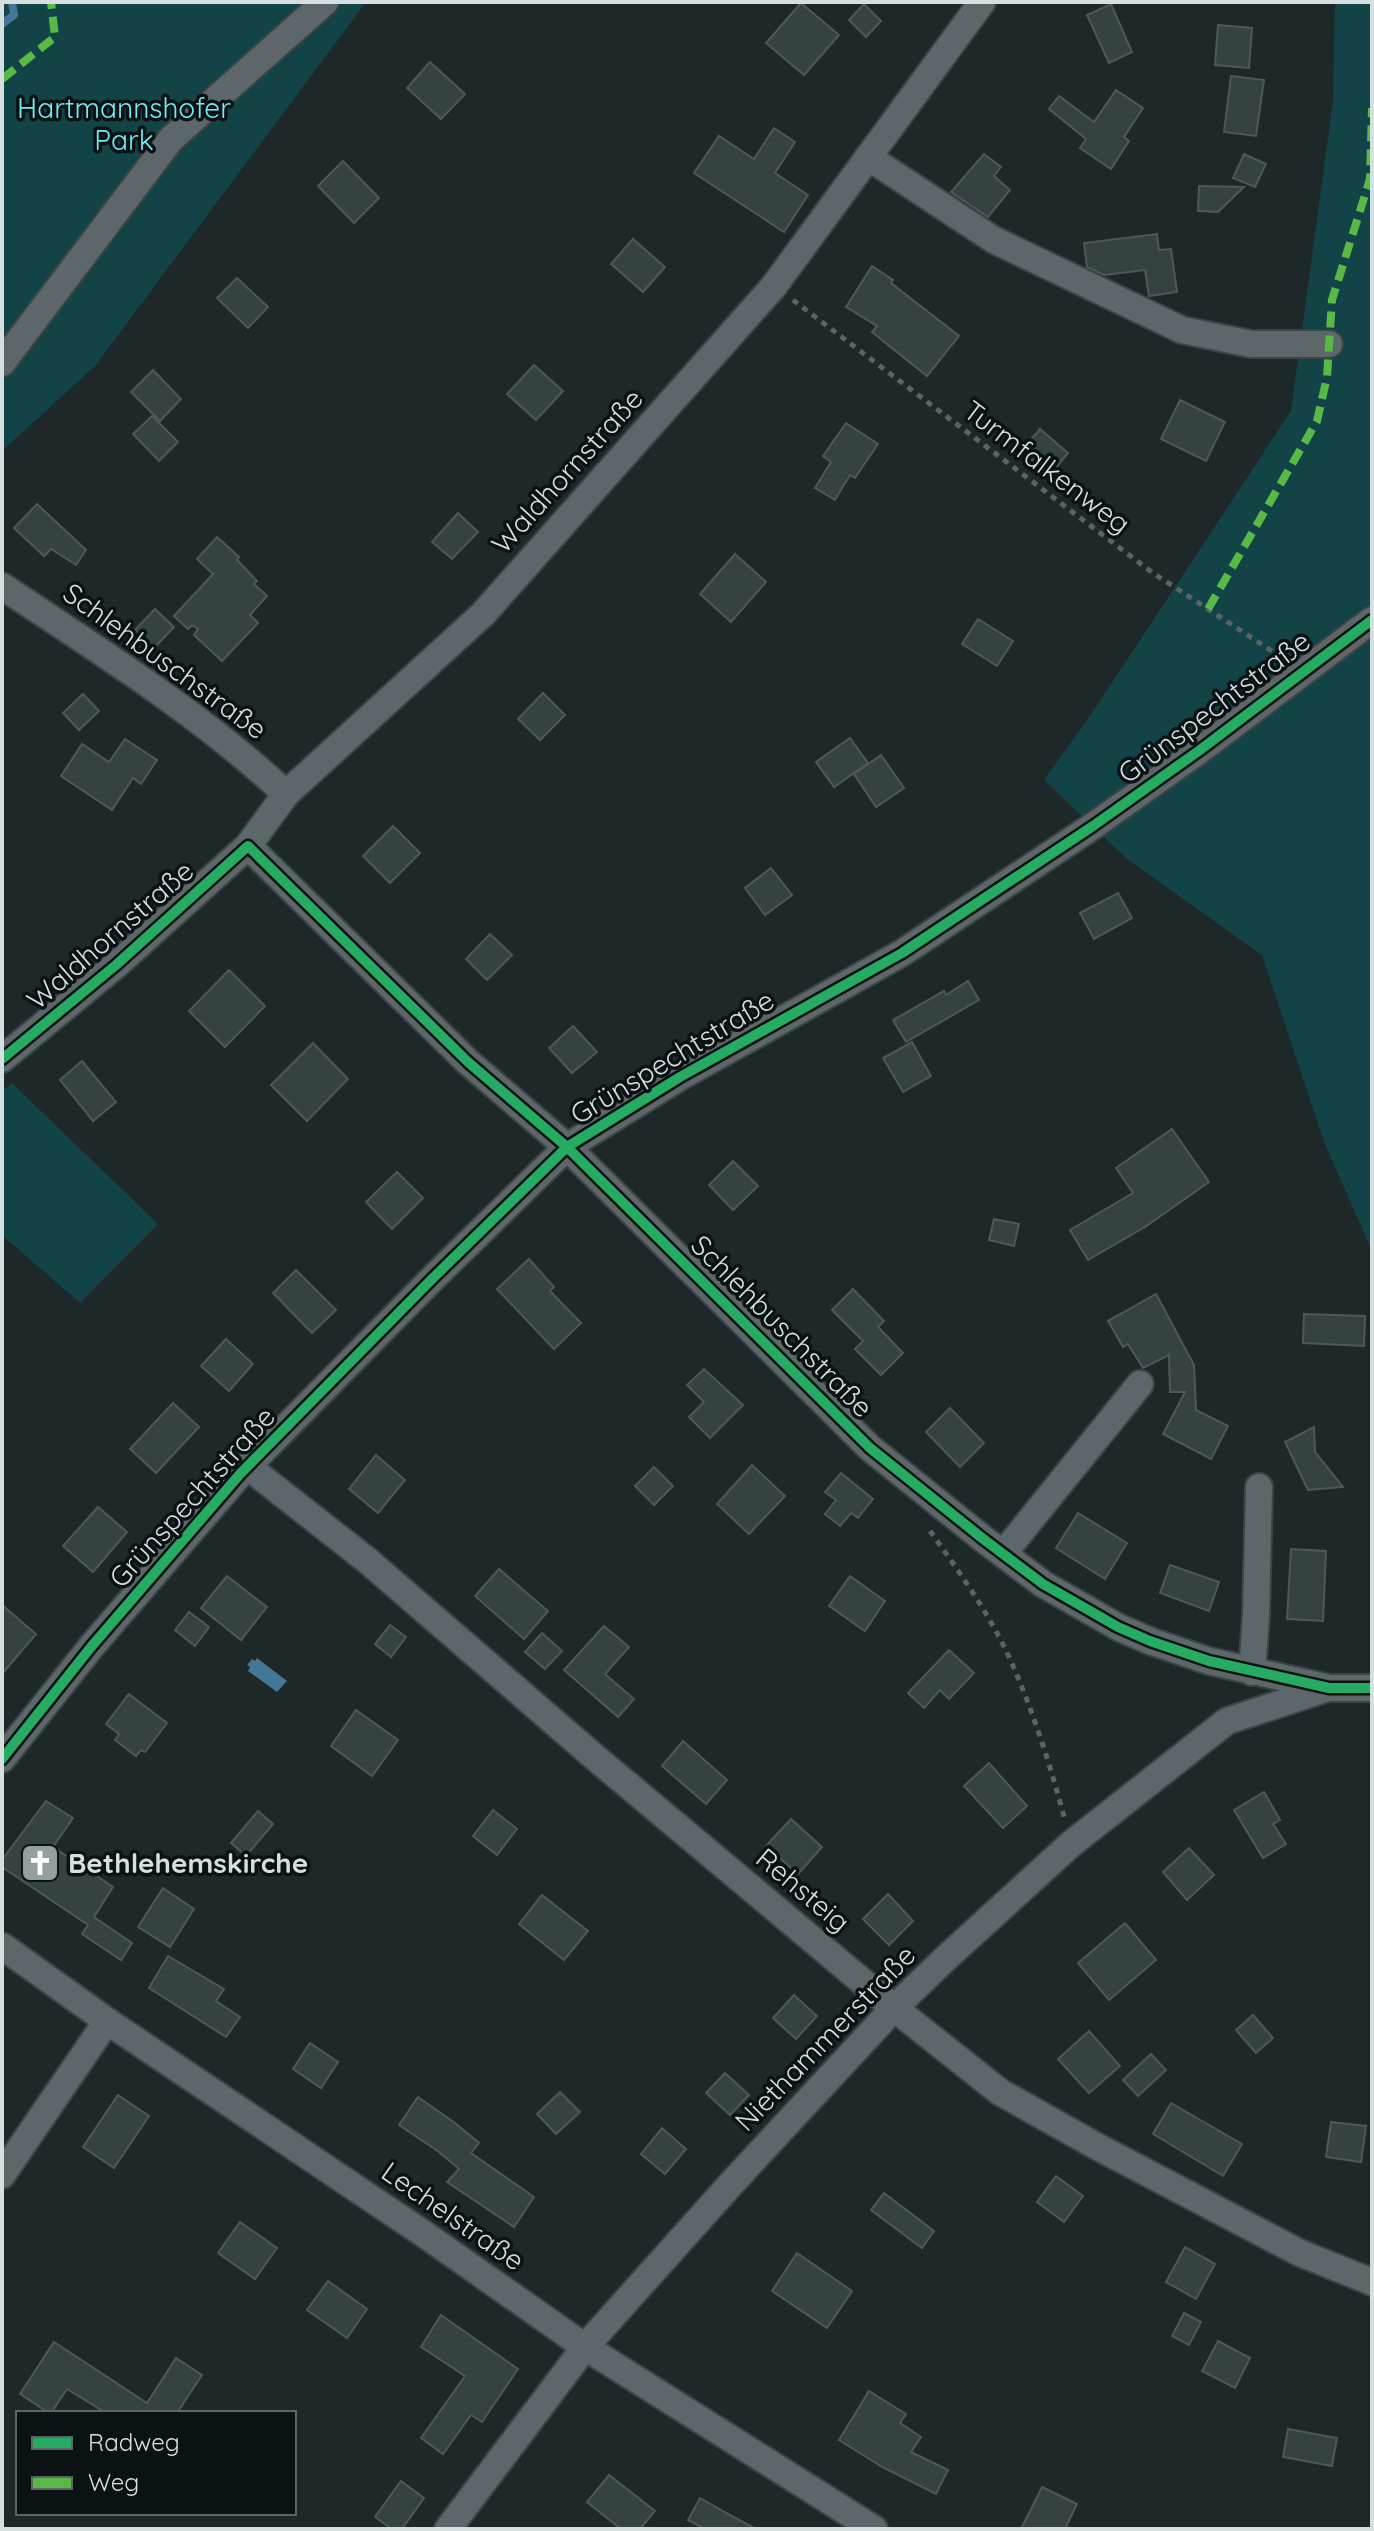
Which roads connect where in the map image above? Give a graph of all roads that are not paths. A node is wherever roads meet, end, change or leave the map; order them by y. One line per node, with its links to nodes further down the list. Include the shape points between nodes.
1 (325, 2): 5 (street, via 171,139)
2 (982, 2): 3 (street, Waldhornstraße)
3 (868, 157): 4 (street, via 994,240 1182,330 1251,344); 8 (street, Waldhornstraße, via 774,286 483,614)
4 (1329, 344)
5 (2, 363)
6 (2, 586): 8 (street, Schlehbuschstraße, via 232,746)
7 (1372, 620): 11 (street, Grünspechtstraße, via 1093,826 902,953)
8 (286, 794): 9 (street, Waldhornstraße)
9 (248, 846): 10 (street, Waldhornstraße); 11 (street, Schlehbuschstraße, via 468,1062)
10 (2, 1059)
11 (567, 1147): 13 (street, Grünspechtstraße); 15 (street, Schlehbuschstraße, via 870,1448)
12 (1140, 1384): 15 (street)
13 (247, 1466): 19 (street, Grünspechtstraße); 21 (street, Rehsteig, via 368,1561)
14 (1259, 1487): 16 (street)
15 (1003, 1554): 16 (street, Schlehbuschstraße, via 1118,1627)
16 (1252, 1672): 17 (street, Schlehbuschstraße)
17 (1329, 1688): 18 (street, Schlehbuschstraße); 21 (street, Niethammerstraße, via 1227,1721 1071,1844)
18 (1372, 1688)
19 (2, 1759)
20 (2, 1946): 22 (street, Lechelstraße)
21 (894, 2008): 24 (street, Rehsteig, via 1000,2092 1300,2253); 25 (street, Niethammerstraße)
22 (107, 2021): 23 (street); 25 (street, Lechelstraße)
23 (2, 2175)
24 (1372, 2282)
25 (585, 2347): 26 (street, Niethammerstraße); 27 (street, Lechelstraße)
26 (448, 2529)
27 (874, 2529)

